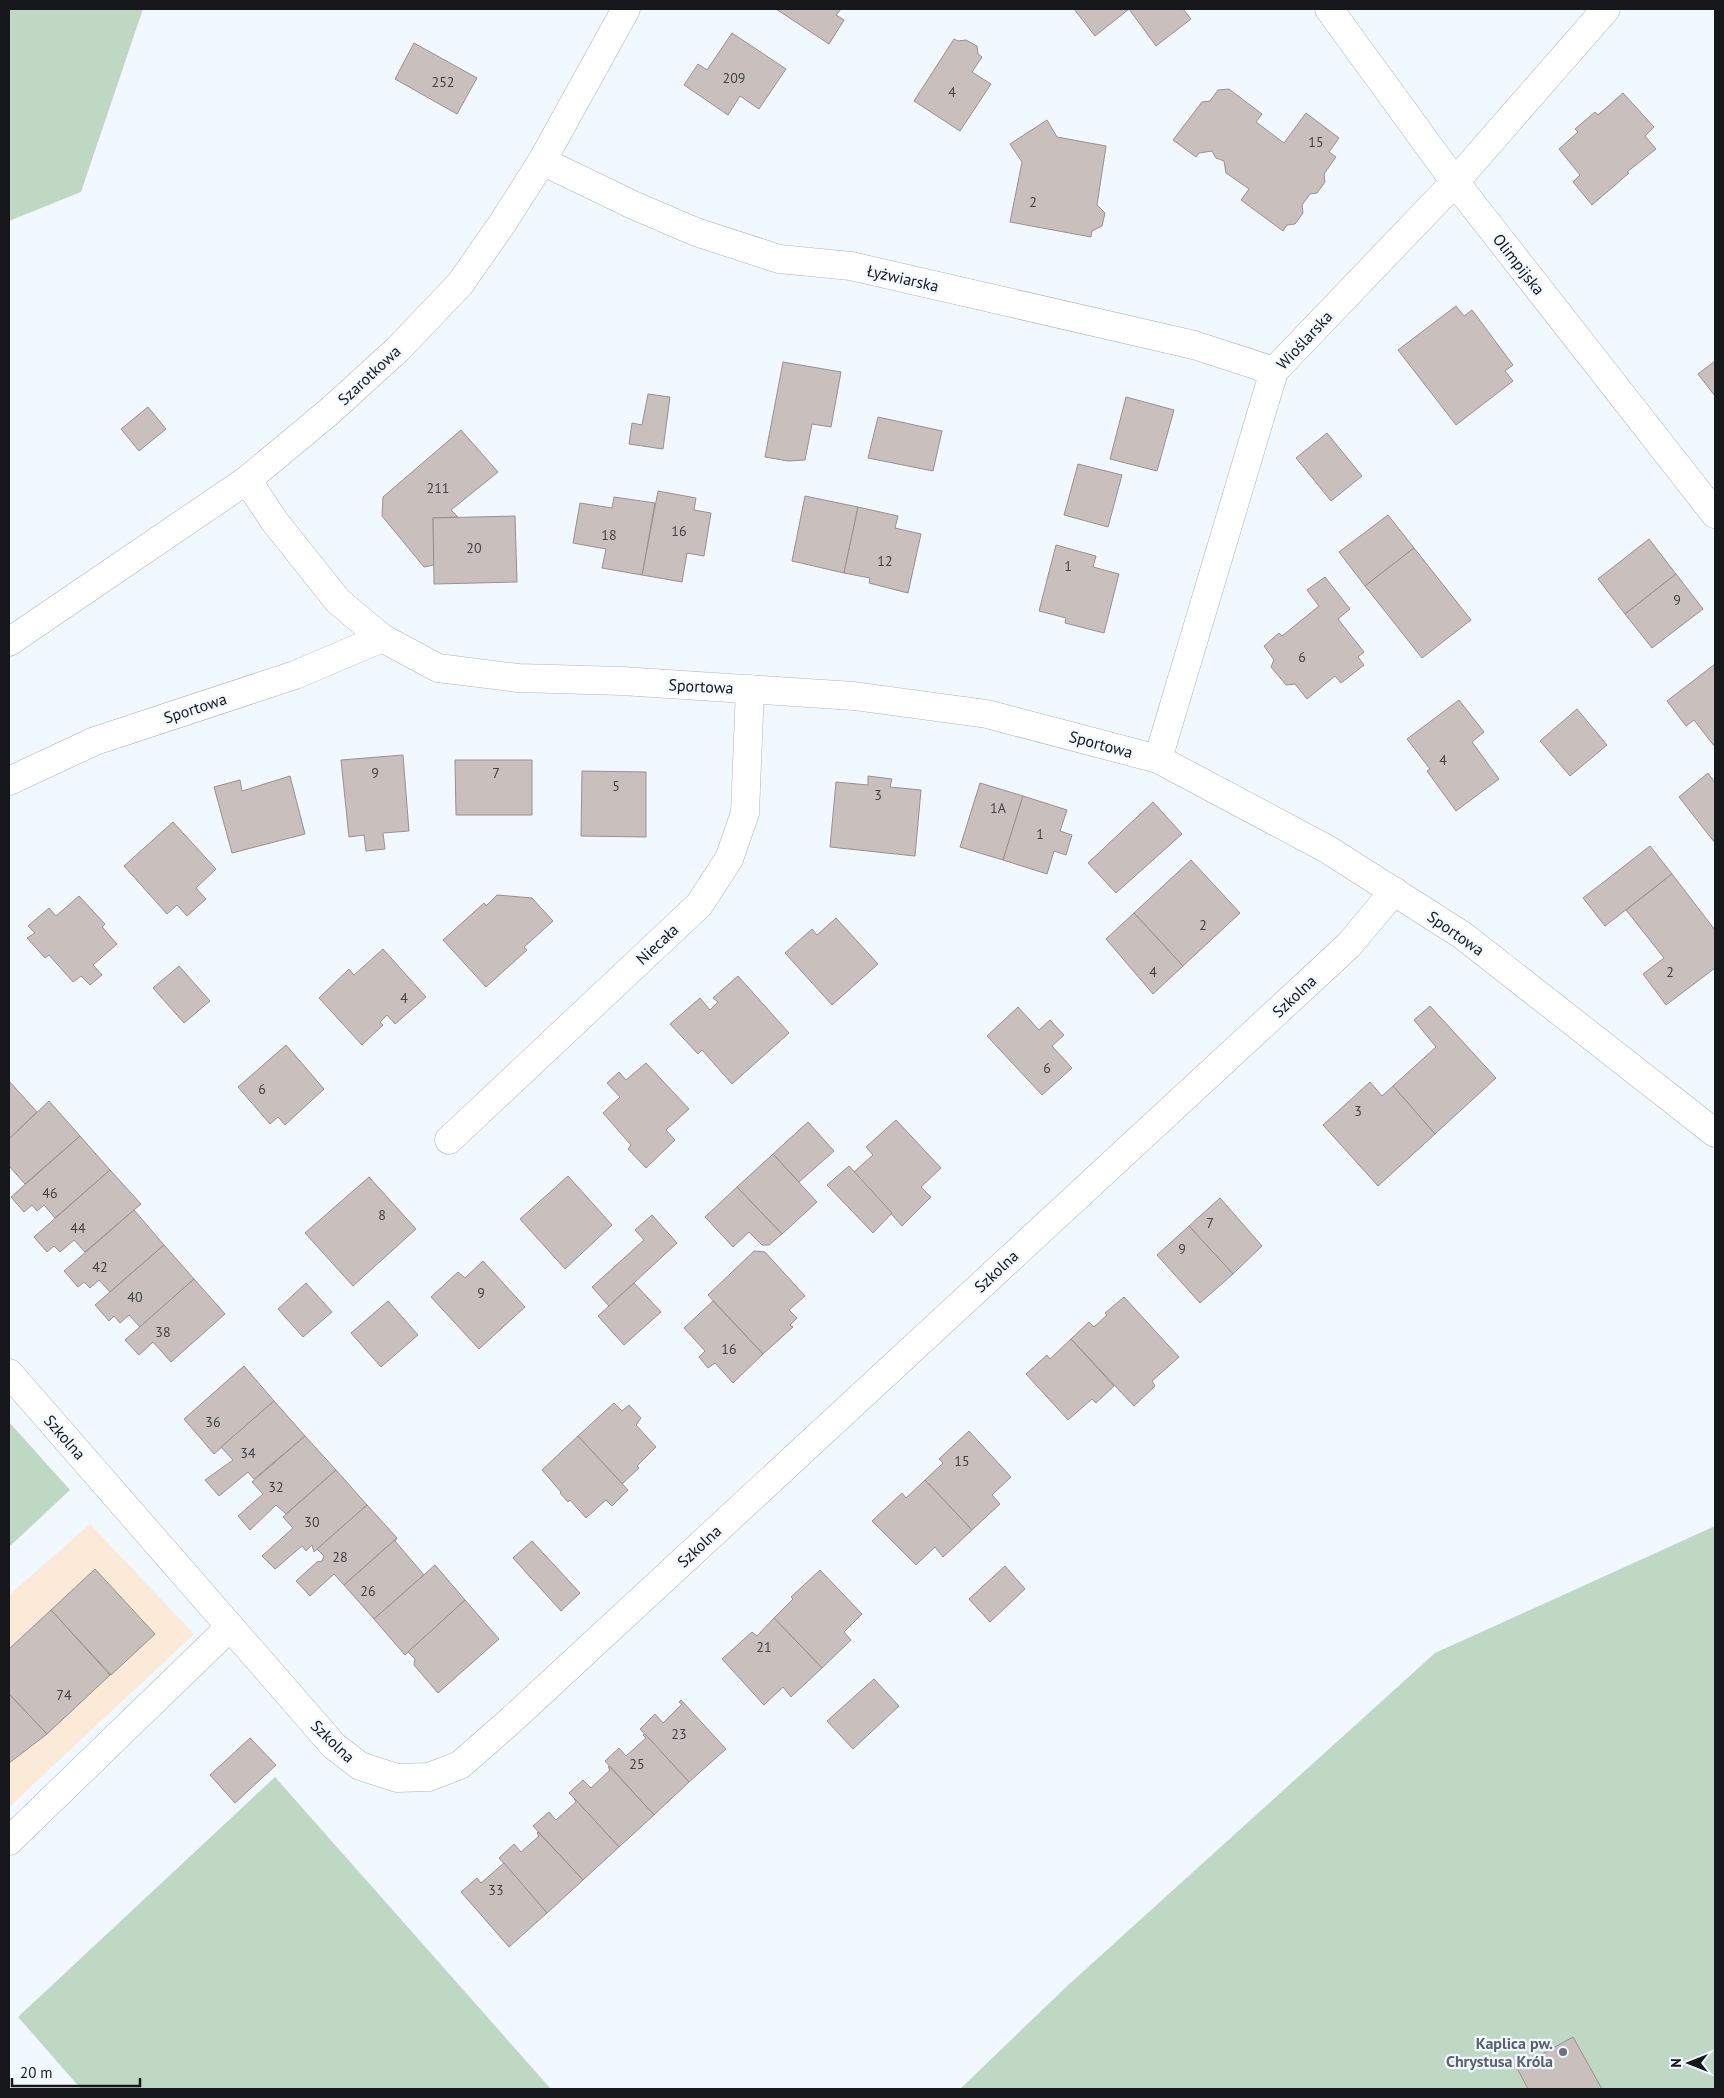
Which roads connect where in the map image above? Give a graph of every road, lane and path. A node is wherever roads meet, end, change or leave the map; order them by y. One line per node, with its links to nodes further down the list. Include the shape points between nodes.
1 (626, 9): 4 (street, Szarotkowa)
2 (1329, 9): 5 (street, Olimpijska)
3 (1606, 9): 5 (street, Wioślarska)
4 (542, 161): 6 (street, Łyżwiarska, via 696,232 778,259 860,268 1194,345); 7 (street, Szarotkowa, via 460,284 391,355)
5 (1455, 182): 6 (street, Wioślarska); 8 (street, Olimpijska)
6 (1274, 371): 12 (street, Wioślarska)
7 (247, 480): 9 (street, Sportowa, via 275,522 338,601); 10 (street, Szarotkowa)
8 (1715, 514)
9 (382, 638): 11 (street, Sportowa, via 438,668 518,678); 13 (street, Sportowa, via 295,675 95,741)
10 (9, 642)
11 (750, 689): 12 (street, Sportowa, via 854,696 987,714); 16 (street, Niecała, via 744,813 729,859 699,904)
12 (1158, 759): 14 (street, Sportowa, via 1327,849)
13 (9, 781)
14 (1394, 891): 15 (street, Sportowa, via 1462,935); 18 (street, Szkolna, via 1349,945 460,1765 429,1777 397,1778 360,1766 334,1746)
15 (1715, 1133)
16 (449, 1140)
17 (9, 1373): 18 (street, Szkolna)
18 (230, 1627): 19 (street)
19 (9, 1841)

